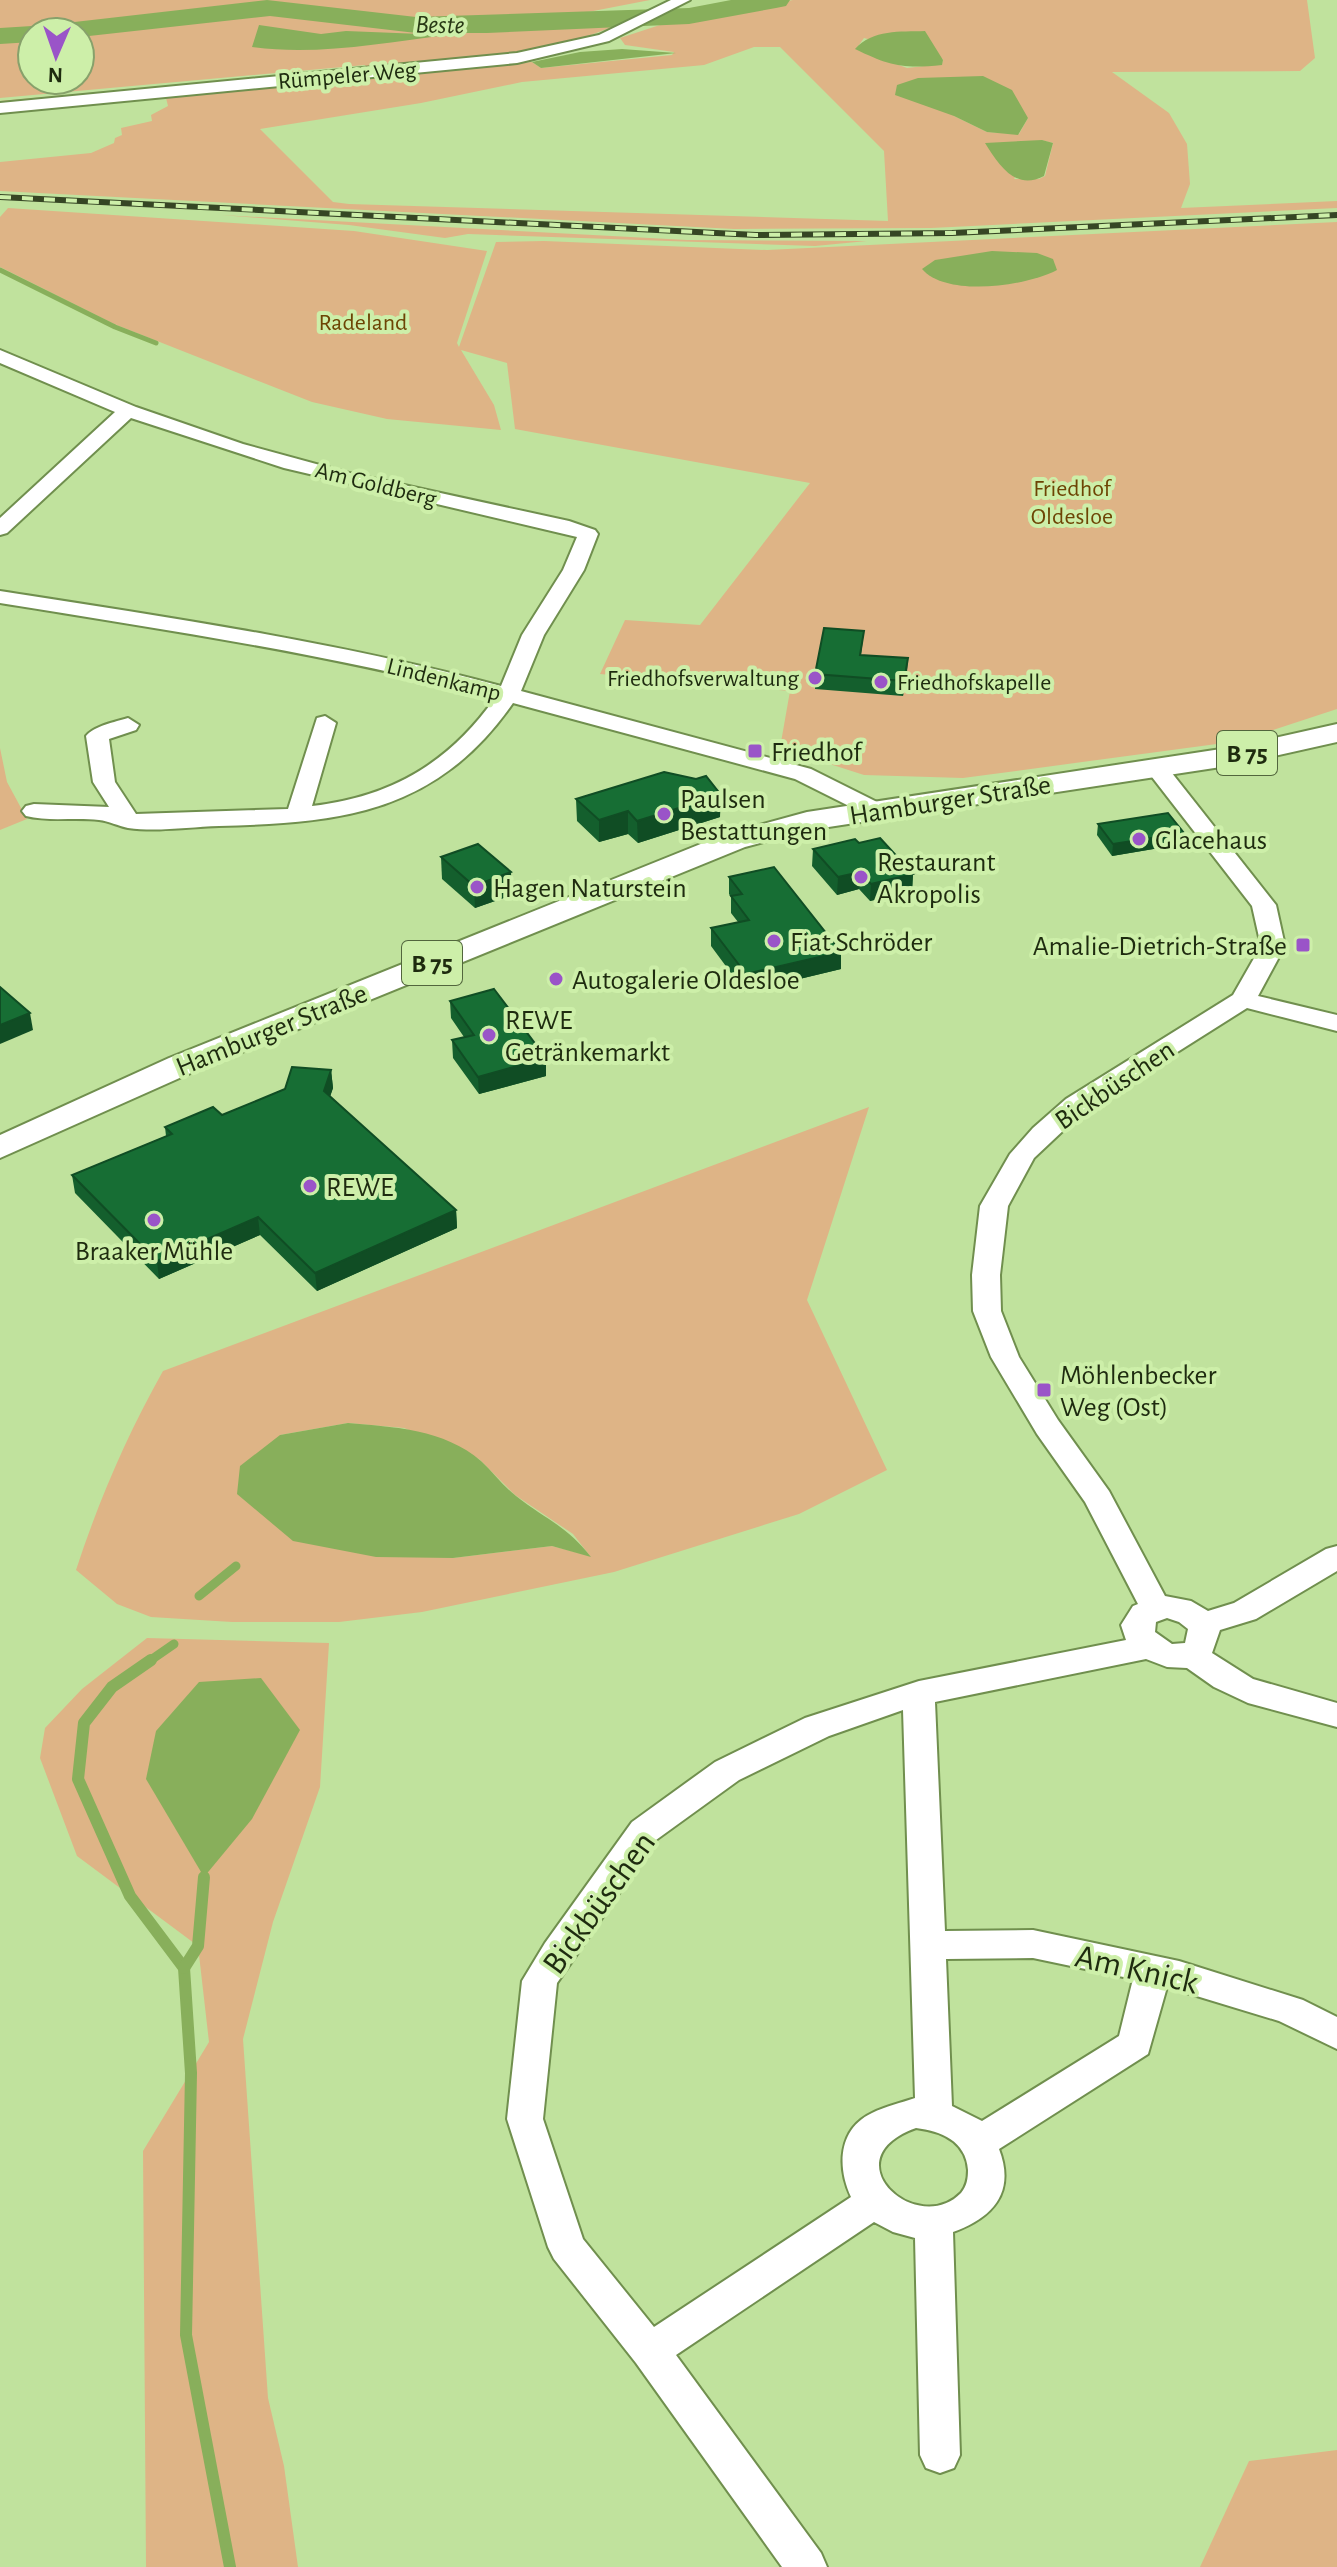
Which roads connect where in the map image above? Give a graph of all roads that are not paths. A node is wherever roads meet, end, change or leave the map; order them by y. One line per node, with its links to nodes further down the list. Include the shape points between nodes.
1 (683, 0): 2 (street, Rümpeler Weg, via 585,44 517,58)
2 (0, 108)
3 (0, 356): 4 (street, Am Goldberg)
4 (128, 411): 5 (street); 7 (street, Am Goldberg, via 306,467 588,534)
5 (0, 529)
6 (0, 597): 7 (street, Lindenkamp, via 272,640)
7 (508, 695): 12 (street, Lindenkamp, via 803,774); 14 (street, via 448,763 423,780 387,797)
8 (325, 723): 14 (street)
9 (128, 725): 15 (street, via 97,736 104,782)
10 (1337, 733): 11 (main road, Hamburger Straße / B 75)
11 (1156, 768): 12 (main road, Hamburger Straße / B 75); 16 (street, Bickbüschen, via 1264,905 1273,946)
12 (875, 810): 18 (main road, Hamburger Straße / B 75, via 807,821 678,861 181,1065)
13 (34, 811): 15 (street, via 103,813)
14 (298, 814): 15 (street)
15 (129, 821)
16 (1243, 1000): 17 (street); 20 (street, Bickbüschen, via 1075,1105 1023,1154 994,1206 987,1311 1005,1357 1098,1498)
17 (1337, 1023)
18 (0, 1148)
19 (1337, 1557): 21 (street)
20 (1156, 1608): 21 (street, via 1188,1612); 22 (street, via 1137,1625)
21 (1196, 1639): 22 (street, Bickbüschen, via 1169,1656); 24 (street, via 1211,1672 1245,1691)
22 (1147, 1647): 23 (street, Bickbüschen)
23 (919, 1693): 25 (street); 32 (street, Bickbüschen, via 817,1727 727,1771 644,1831 540,1981 525,2119 567,2247)
24 (1337, 1715)
25 (928, 1945): 26 (street, Am Knick, via 1033,1944); 28 (street)
26 (1153, 1971): 27 (street, Am Knick, via 1290,2010); 29 (street, via 1135,2044)
27 (1337, 2034)
28 (934, 2115): 29 (street, via 967,2130); 30 (street, via 885,2122 863,2144 859,2174)
29 (978, 2143): 31 (street, via 986,2160 982,2194 954,2218)
30 (874, 2202): 31 (street, via 891,2215); 32 (street)
31 (934, 2223): 33 (street)
32 (650, 2351): 34 (street, Bickbüschen)
33 (940, 2455)
34 (806, 2567)

